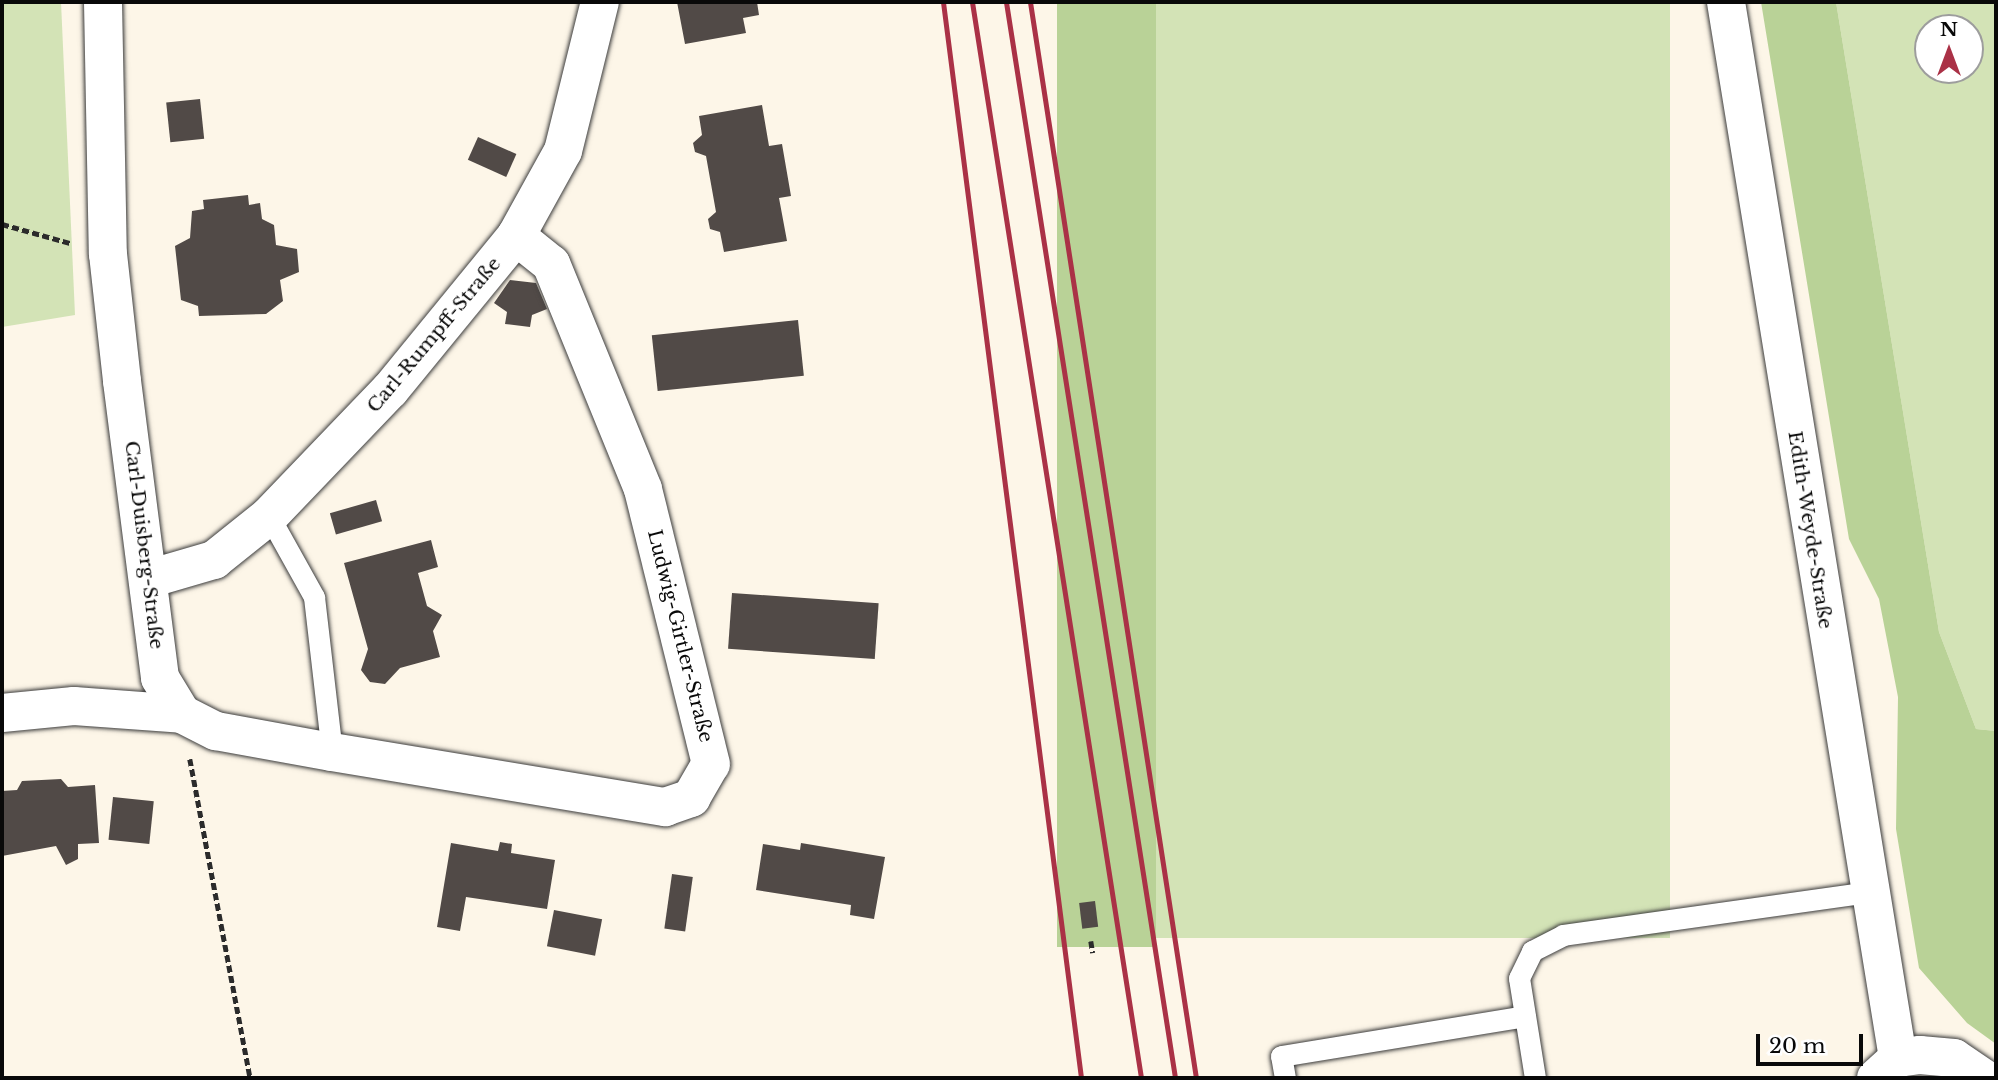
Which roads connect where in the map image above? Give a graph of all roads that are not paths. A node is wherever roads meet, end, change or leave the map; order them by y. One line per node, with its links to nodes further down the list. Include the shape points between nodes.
1 (103, 2): 6 (street, Carl-Duisberg-Straße, via 108,254)
2 (600, 2): 4 (street, Carl-Rumpff-Straße, via 563,151)
3 (1726, 2): 10 (street, Edith-Weyde-Straße)
4 (516, 236): 5 (street, Carl-Rumpff-Straße, via 390,390); 9 (street, Ludwig-Girtler-Straße, via 551,264 643,489 711,764 691,798 665,807)
5 (269, 516): 6 (street, Carl-Rumpff-Straße, via 214,560); 9 (lane, via 314,597)
6 (152, 578): 8 (street, Carl-Duisberg-Straße, via 160,678)
7 (2, 713): 8 (street, via 74,706)
8 (182, 714): 9 (street, Ludwig-Girtler-Straße, via 216,731)
9 (332, 752)
10 (1868, 892): 11 (lane, via 1563,935 1532,951 1519,978); 12 (street, Edith-Weyde-Straße)
11 (1525, 1016): 13 (lane, via 1282,1056); 14 (lane)
12 (1887, 1068): 15 (street, via 1954,1058)
13 (1285, 1078)
14 (1535, 1078)
15 (1984, 1078)

